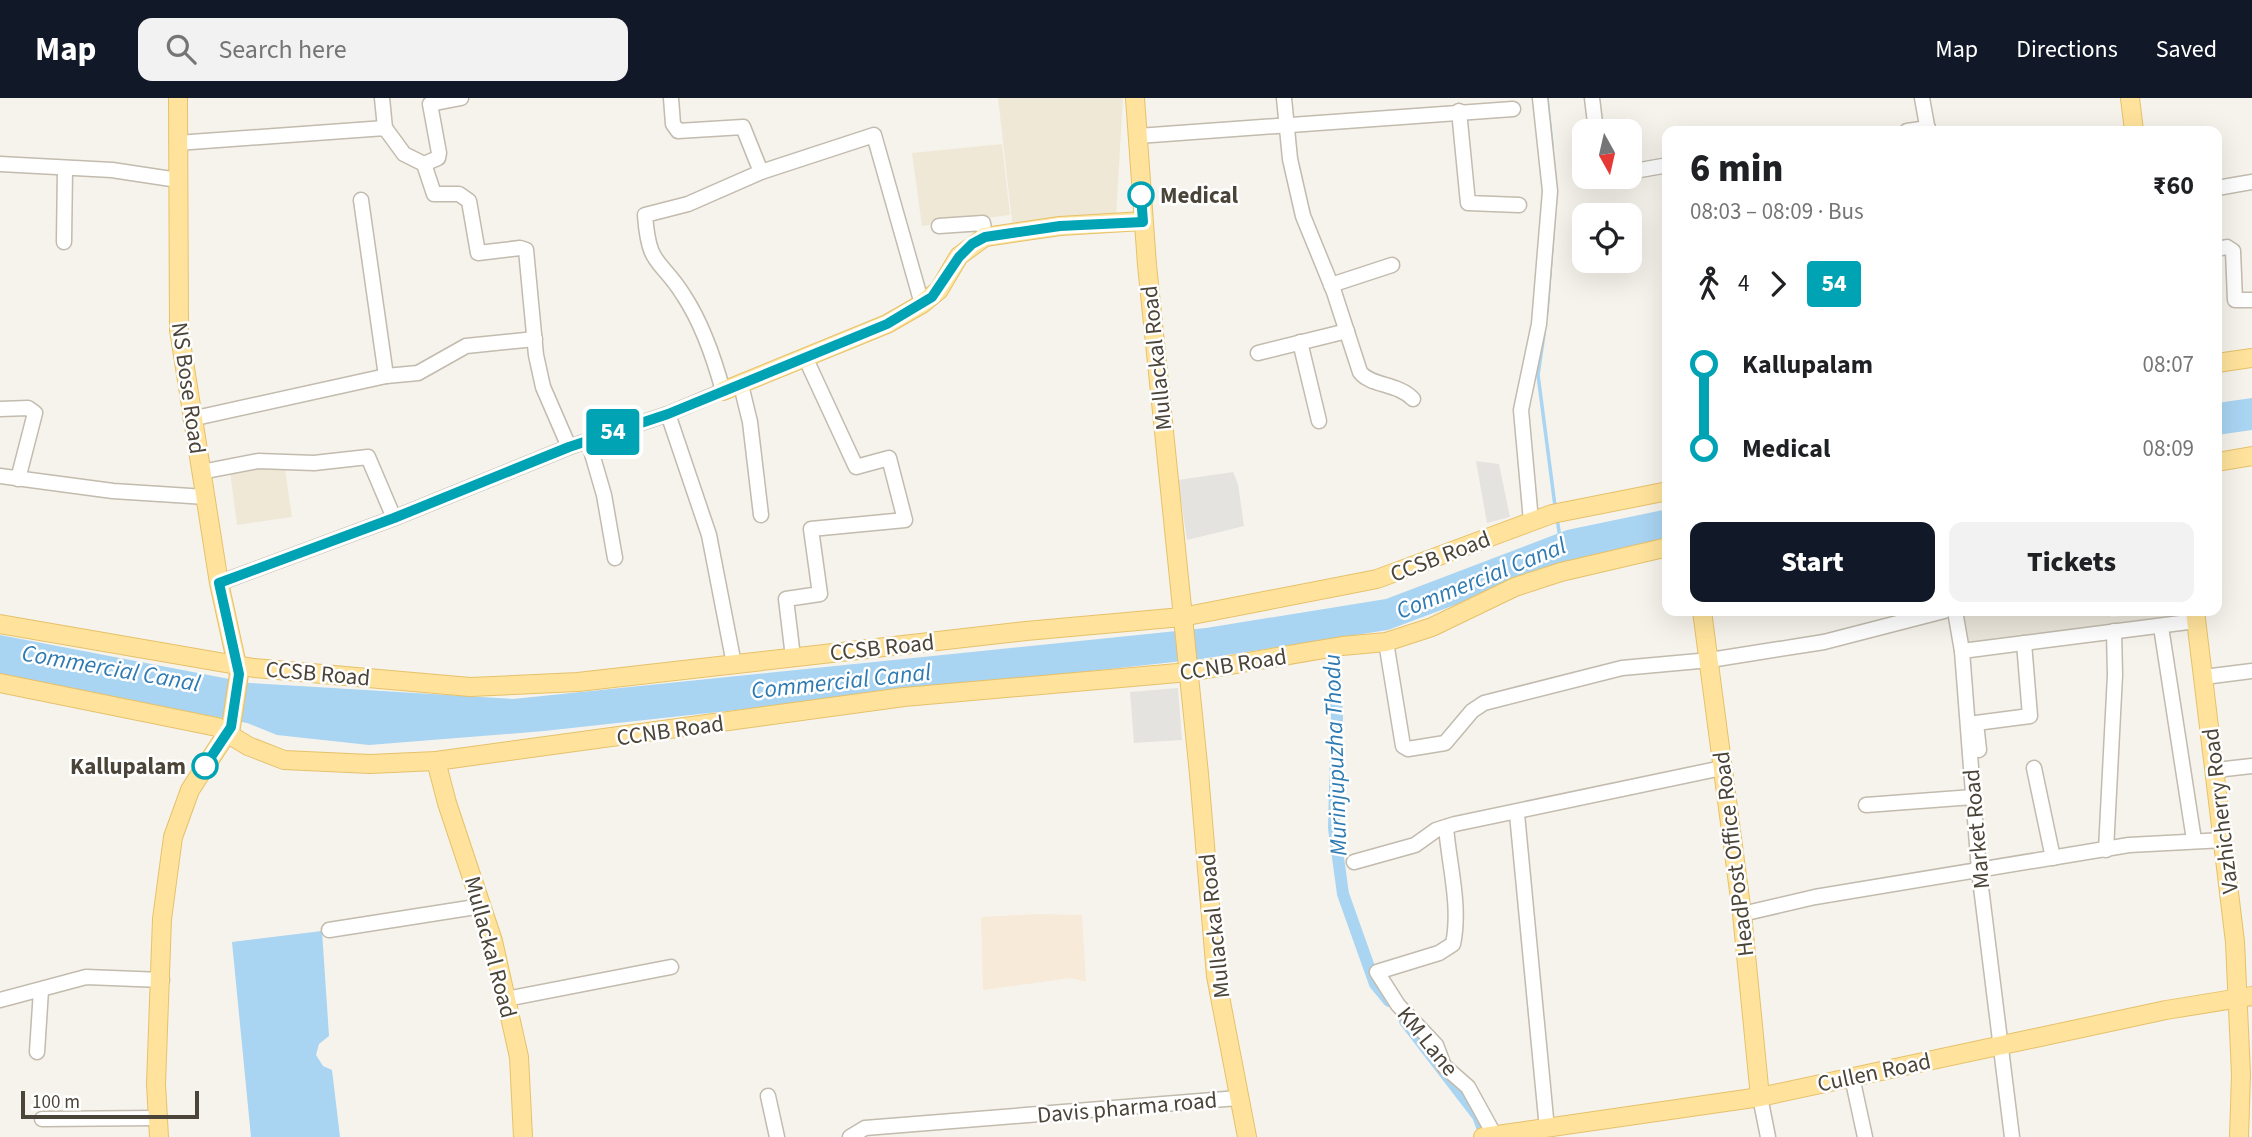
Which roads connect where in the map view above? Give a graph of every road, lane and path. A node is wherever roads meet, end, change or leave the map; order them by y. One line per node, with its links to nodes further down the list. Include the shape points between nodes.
1 (178, 98): 20 (main road, NS Bose Road)
2 (382, 98): 18 (street)
3 (461, 98): 11 (street)
4 (671, 98): 26 (street, via 678,131 743,127)
5 (1135, 98): 19 (main road, Mullackal Road)
6 (1284, 98): 15 (street)
7 (1540, 98): 67 (street, via 1550,191 1539,324 1521,410)
8 (1592, 98): 14 (street)
9 (1922, 98): 16 (street)
10 (2130, 98): 17 (main road)
11 (429, 101): 22 (street, via 439,153)
12 (1513, 109): 13 (street)
13 (1459, 111): 15 (street); 31 (street, via 1468,203)
14 (1595, 119)
15 (1286, 125): 19 (street); 38 (street, via 1303,216)
16 (1927, 126)
17 (2133, 126)
18 (385, 128): 20 (street); 22 (street, via 404,154)
19 (1138, 136): 32 (main road, Mullackal Road)
20 (177, 143): 27 (main road, NS Bose Road)
21 (0, 164): 24 (street)
22 (424, 164): 42 (street, via 433,194 459,194 469,201 478,253 526,250)
23 (1662, 166): 25 (street)
24 (65, 168): 27 (street); 35 (street)
25 (1642, 170)
26 (761, 172): 40 (street, via 874,135); 50 (street, via 688,204 645,215 650,252 683,293 702,328)
27 (178, 180): 54 (main road, NS Bose Road, via 179,330)
28 (2252, 182): 29 (street)
29 (2222, 187)
30 (361, 200): 48 (street)
31 (1519, 205)
32 (1143, 222): 34 (main road, via 1060,226); 75 (main road, Mullackal Road)
33 (939, 226): 34 (street, via 983,223)
34 (985, 237): 40 (main road, via 959,257 939,290)
35 (64, 242)
36 (2222, 249): 39 (street, via 2233,251 2235,300)
37 (1392, 264): 38 (street)
38 (1331, 285): 41 (street)
39 (2252, 300)
40 (922, 304): 45 (main road, via 887,324)
41 (1347, 331): 43 (street); 51 (street, via 1363,377 1404,390)
42 (535, 339): 48 (street, via 466,346 418,373); 57 (street, via 543,387)
43 (1300, 342): 44 (street); 55 (street)
44 (1258, 353)
45 (805, 357): 49 (main road); 82 (street, via 856,467 889,458 905,520 811,529 820,594 786,599)
46 (2252, 358): 47 (main road)
47 (2222, 362)
48 (386, 376): 54 (street)
49 (741, 384): 50 (main road); 65 (street)
50 (723, 391): 53 (street)
51 (1413, 399)
52 (0, 409): 62 (street, via 28,408 35,413)
53 (668, 414): 56 (street); 84 (street, via 709,535)
54 (191, 419): 60 (main road, NS Bose Road)
55 (1319, 421)
56 (588, 440): 57 (street); 69 (street)
57 (569, 447): 66 (street)
58 (2252, 456): 59 (main road)
59 (2222, 461)
60 (201, 472): 64 (main road, NS Bose Road); 66 (street, via 258,461 314,463 368,457)
61 (0, 476): 62 (street)
62 (18, 479): 64 (street)
63 (1662, 492): 67 (main road, CCSB Road)
64 (206, 498): 70 (main road, NS Bose Road)
65 (761, 515)
66 (394, 518): 70 (street)
67 (1531, 521): 75 (main road, CCSB Road, via 1377,579)
68 (1662, 548): 79 (main road, CCNB Road, via 1515,587 1432,627)
69 (615, 558)
70 (219, 583): 85 (main road, NS Bose Road)
71 (1703, 616): 83 (main road, HeadPost Office Road)
72 (1925, 616): 83 (street, via 1824,642)
73 (1956, 616): 81 (street, Market Road)
74 (2195, 616): 77 (street); 88 (main road, Vazhicherry Road)
75 (1183, 620): 82 (main road, CCSB Road); 86 (main road, Mullackal Road)
76 (0, 624): 85 (main road, CCSB Road)
77 (2161, 628): 78 (street); 101 (street)
78 (2114, 631): 80 (street); 103 (street)
79 (1386, 642): 83 (street, via 1403,746 1408,749 1445,743 1472,711 1484,704 1622,668); 86 (main road, CCNB Road)
80 (2024, 643): 81 (street); 91 (street, via 2030,716 1976,723)
81 (1962, 651): 97 (street, Market Road)
82 (793, 657): 84 (main road, CCSB Road)
83 (1710, 660): 94 (main road, HeadPost Office Road)
84 (734, 664): 85 (main road, CCSB Road, via 518,687)
85 (238, 670): 90 (main road)
86 (1189, 670): 92 (main road, CCNB Road, via 904,697); 120 (main road, Mullackal Road, via 1216,976)
87 (2252, 671): 88 (street)
88 (2204, 677): 96 (main road, Vazhicherry Road)
89 (0, 683): 90 (main road, CCNB Road)
90 (229, 729): 92 (main road, CCNB Road, via 248,746 284,760); 111 (main road, via 190,790 173,837 162,919)
91 (1979, 750)
92 (436, 761): 107 (main road, Mullackal Road)
93 (2252, 766): 96 (street)
94 (1722, 768): 99 (street); 108 (main road, HeadPost Office Road)
95 (2034, 768): 104 (street)
96 (2216, 770): 102 (main road, Vazhicherry Road)
97 (1973, 797): 98 (street); 106 (street, Market Road)
98 (1866, 805)
99 (1517, 814): 100 (street); 124 (street)
100 (1446, 827): 105 (street, via 1415,845); 125 (street, KM Lane, via 1457,926 1453,943 1439,953 1377,972 1398,1005 1436,1045 1444,1066 1468,1087)
101 (2194, 840): 102 (street); 103 (street)
102 (2224, 840): 113 (main road, Vazhicherry Road)
103 (2106, 850): 104 (street)
104 (2053, 858): 106 (street)
105 (1354, 862)
106 (1979, 871): 108 (street, via 1815,897); 116 (street, Market Road)
107 (482, 906): 109 (street); 114 (main road, Mullackal Road)
108 (1742, 914): 121 (main road, HeadPost Office Road)
109 (329, 930)
110 (671, 967): 114 (street)
111 (162, 980): 112 (street, via 86,977); 122 (main road)
112 (41, 990): 115 (street); 117 (street)
113 (2245, 997): 116 (main road, Cullen Road); 134 (main road, Vazhicherry Road)
114 (506, 999): 127 (main road, Mullackal Road, via 519,1057)
115 (0, 1000)
116 (1998, 1046): 118 (main road, Cullen Road); 133 (street, Market Road)
117 (37, 1052)
118 (1852, 1077): 121 (main road, Cullen Road); 132 (street)
119 (768, 1096): 128 (street)
120 (1238, 1097): 129 (street, Davis pharma road, via 865,1128); 130 (main road, Mullackal Road)
121 (1760, 1097): 124 (main road, Cullen Road); 131 (street)
122 (158, 1118): 123 (street); 126 (main road)
123 (42, 1119)
124 (1557, 1131): 125 (main road, Cullen Road)
125 (1489, 1136)
126 (159, 1137)
127 (523, 1137)
128 (776, 1137)
129 (850, 1137)
130 (1247, 1137)
131 (1768, 1137)
132 (1865, 1137)
133 (2011, 1137)
134 (2239, 1137)

